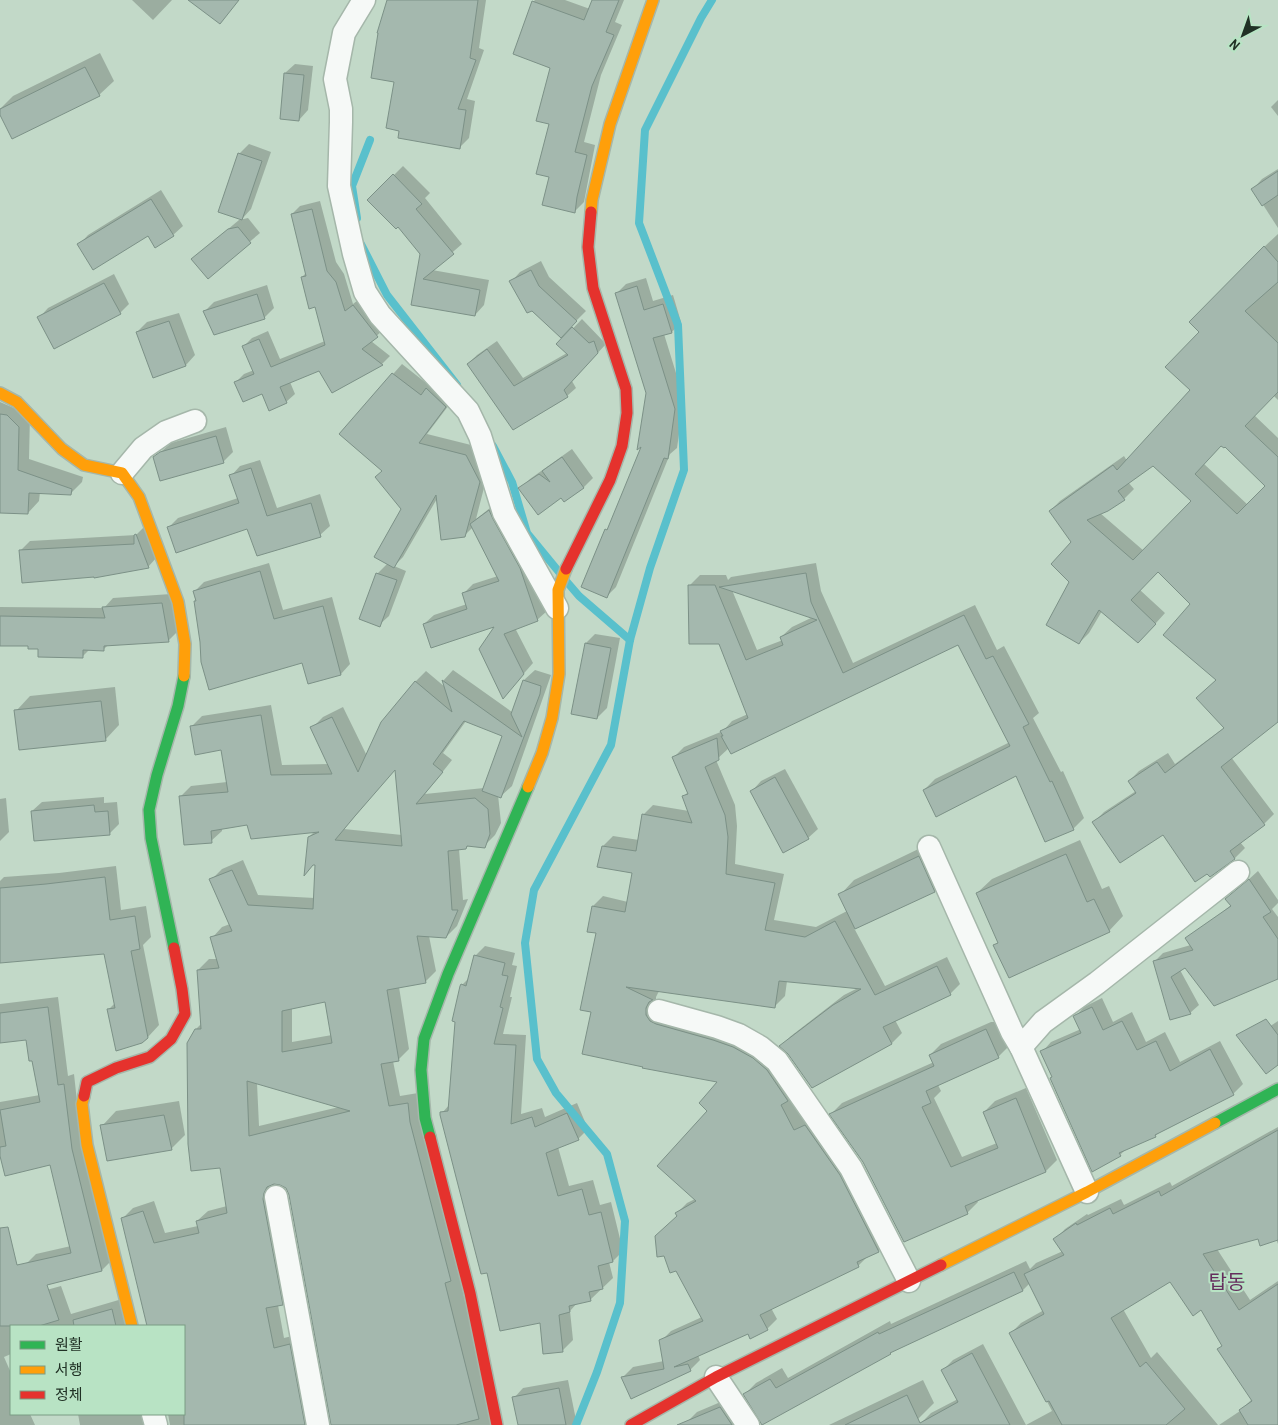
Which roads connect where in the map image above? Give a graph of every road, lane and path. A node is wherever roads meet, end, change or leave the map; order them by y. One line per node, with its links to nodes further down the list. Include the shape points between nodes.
1 (364, 0): 6 (street, via 344,33 335,79 342,122 339,186 365,292 380,315 468,411 480,436 504,513)
2 (653, 0): 6 (street, via 610,124 592,200 588,246 593,288 626,389 627,413 622,446 610,480 566,569)
3 (0, 392): 5 (street, via 17,402 62,449 84,465)
4 (195, 421): 5 (street, via 166,432 143,448)
5 (122, 473): 15 (street, via 139,497 178,602 185,644 185,673 149,810 151,838 185,1014 171,1038 150,1057 87,1082 82,1104 87,1145)
6 (557, 599): 18 (street, via 559,674 542,754 448,974 424,1038 421,1070 425,1118 470,1293)
7 (928, 847): 10 (street, via 1012,1032)
8 (1238, 872): 10 (street, via 1042,1022)
9 (659, 1011): 14 (street, via 739,1035 778,1061 851,1168)
10 (1022, 1047): 12 (street)
11 (1278, 1089): 12 (street)
12 (1087, 1192): 14 (street)
13 (276, 1196): 17 (street)
14 (909, 1280): 16 (street)
15 (132, 1325)
16 (716, 1377): 19 (street); 20 (street)
17 (318, 1425)
18 (497, 1425)
19 (631, 1425)
20 (748, 1425)

